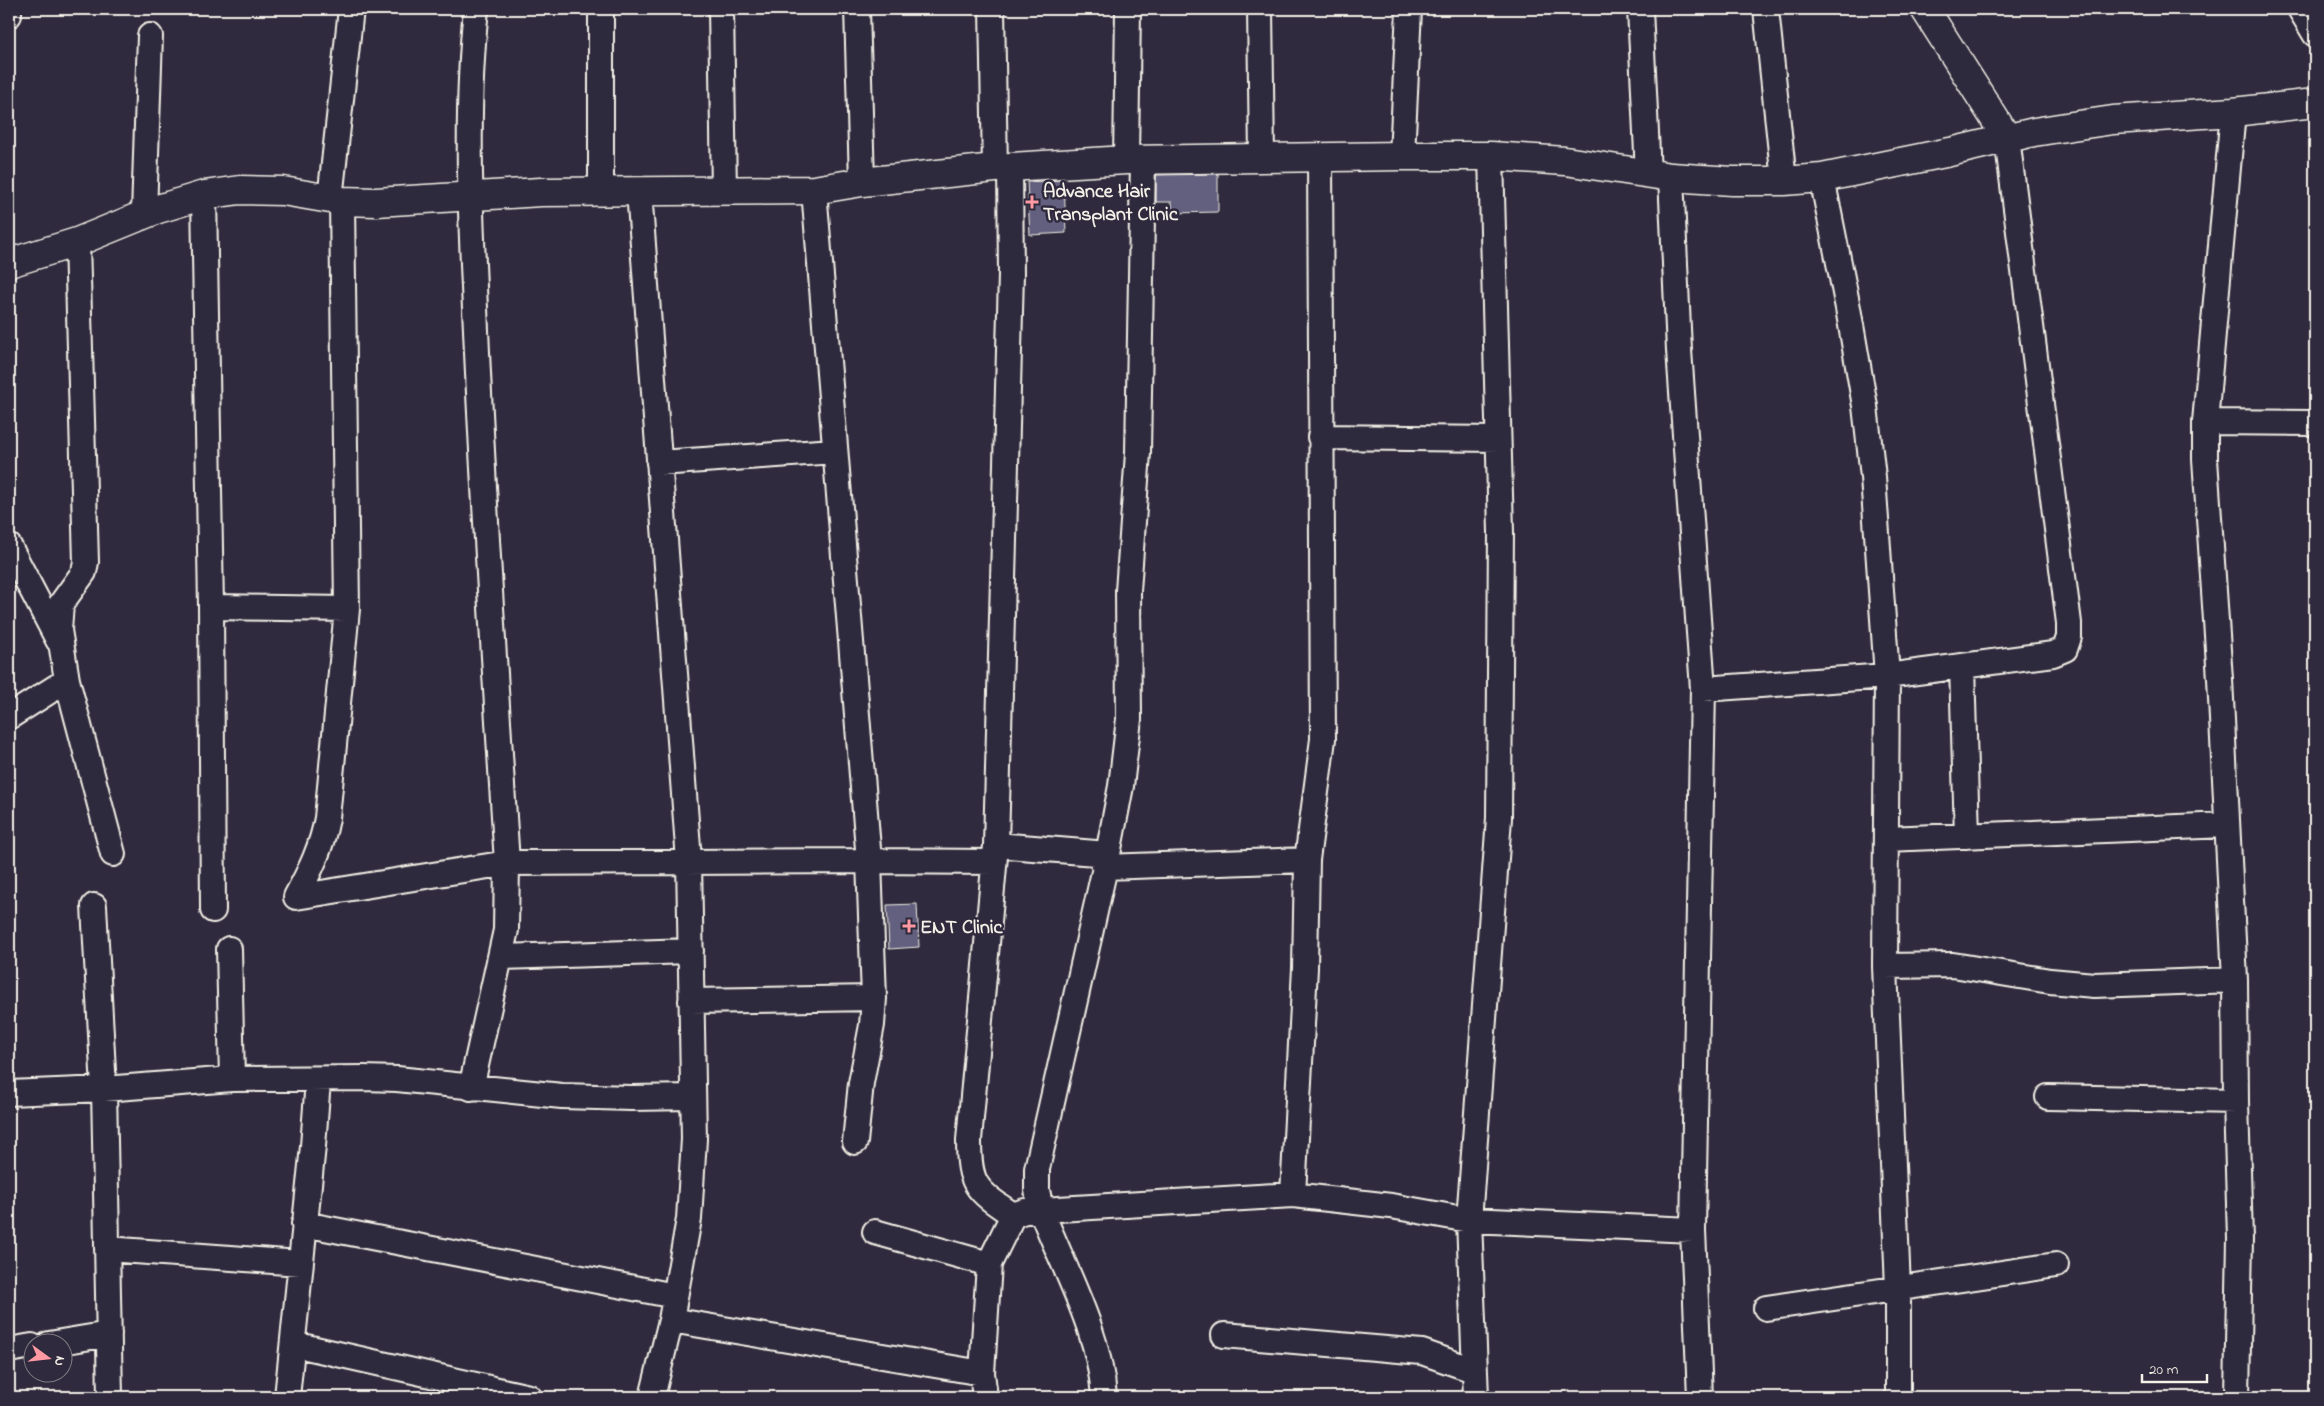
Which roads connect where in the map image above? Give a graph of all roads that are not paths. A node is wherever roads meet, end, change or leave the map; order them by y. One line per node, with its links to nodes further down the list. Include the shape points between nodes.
1 (9, 9): 15 (street)
2 (352, 9): 37 (street)
3 (476, 9): 35 (street)
4 (601, 9): 32 (street)
5 (721, 9): 33 (street)
6 (857, 9): 30 (street)
7 (992, 9): 26 (street)
8 (1128, 9): 25 (street)
9 (1260, 9): 24 (street)
10 (1409, 9): 21 (street)
11 (1640, 9): 27 (street)
12 (1766, 9): 29 (street)
13 (1926, 9): 20 (street)
14 (2300, 9): 16 (street)
15 (9, 15)
16 (2315, 34)
17 (150, 36): 38 (street)
18 (2315, 103): 19 (street)
19 (2233, 112): 20 (street, via 2113,120); 41 (street)
20 (2007, 138): 28 (street); 51 (street, via 2069,637 2065,649 2052,654)
21 (1402, 156): 22 (street); 23 (street)
22 (1491, 156): 27 (street, via 1565,161); 44 (street)
23 (1320, 157): 24 (street); 43 (street)
24 (1262, 158): 25 (street)
25 (1135, 160): 26 (street); 61 (street, via 1138,453 1127,600 1129,719 1121,786)
26 (1002, 167): 30 (street); 59 (street, via 1011,274)
27 (1659, 176): 29 (street); 54 (street, via 1679,350)
28 (1822, 178): 29 (street); 52 (street, via 1866,406)
29 (1784, 181)
30 (862, 182): 31 (street)
31 (814, 190): 33 (street); 45 (street)
32 (601, 191): 34 (street); 35 (street)
33 (724, 191): 34 (street)
34 (639, 192): 46 (street)
35 (470, 195): 37 (street, via 401,202); 65 (street)
36 (204, 196): 37 (street, via 260,190); 38 (street); 48 (street)
37 (336, 200): 49 (street)
38 (144, 214): 39 (street)
39 (77, 242): 40 (street); 50 (street, via 86,562 84,572 60,604)
40 (9, 263)
41 (2205, 422): 42 (street); 56 (street)
42 (2315, 423)
43 (1320, 437): 44 (street); 62 (street, via 1323,739)
44 (1498, 439): 87 (street, via 1501,532 1499,818)
45 (835, 451): 46 (street); 63 (street)
46 (659, 463): 64 (street)
47 (9, 546): 50 (street)
48 (211, 607): 49 (street); 67 (street)
49 (347, 609): 65 (street, via 327,818 312,868 296,897)
50 (62, 648): 53 (street)
51 (1962, 666): 52 (street); 57 (street)
52 (1887, 676): 54 (street); 58 (street)
53 (67, 680): 55 (street); 60 (street)
54 (1703, 690): 89 (street)
55 (9, 717)
56 (2227, 825): 57 (street); 72 (street)
57 (1967, 836): 58 (street)
58 (1886, 839): 71 (street)
59 (995, 853): 61 (street); 63 (street); 86 (street, via 969,1162 974,1184 985,1196)
60 (113, 854)
61 (1106, 860): 62 (street); 85 (street, via 1037,1169)
62 (1307, 860): 84 (street, via 1305,968)
63 (869, 861): 64 (street); 73 (street)
64 (689, 862): 65 (street); 69 (street)
65 (507, 863): 70 (street, via 508,904)
66 (94, 906): 78 (street)
67 (213, 910)
68 (229, 949): 75 (street)
69 (690, 951): 70 (street); 74 (street)
70 (500, 957): 77 (street)
71 (1885, 966): 72 (street, via 1966,966 2050,981 2094,985); 95 (street)
72 (2235, 980): 82 (street)
73 (874, 998): 74 (street); 83 (street)
74 (691, 1001): 80 (street)
75 (232, 1079): 76 (street); 78 (street)
76 (318, 1080): 77 (street, via 396,1079); 88 (street)
77 (471, 1088): 80 (street, via 600,1098)
78 (104, 1089): 79 (street); 91 (street)
79 (9, 1093)
80 (693, 1097): 96 (street, via 693,1178)
81 (2048, 1097): 82 (street)
82 (2236, 1101): 116 (street, via 2240,1239)
83 (855, 1142)
84 (1293, 1195): 85 (street); 87 (street, via 1391,1206)
85 (1041, 1210): 86 (street, via 1025,1210); 112 (street, via 1090,1327 1098,1352)
86 (1013, 1215): 93 (street)
87 (1469, 1220): 89 (street); 105 (street)
88 (304, 1224): 92 (street); 96 (street)
89 (1693, 1230): 114 (street)
90 (875, 1232): 93 (street)
91 (107, 1249): 92 (street); 99 (street)
92 (300, 1263): 102 (street)
93 (989, 1264): 106 (street)
94 (2056, 1265): 95 (street)
95 (1898, 1288): 97 (street); 115 (street)
96 (674, 1296): 98 (street)
97 (1766, 1308)
98 (671, 1320): 106 (street); 110 (street)
99 (109, 1334): 101 (street); 107 (street)
100 (1224, 1335): 105 (street, via 1422,1352)
101 (72, 1340)
102 (293, 1344): 108 (street); 109 (street)
103 (22, 1348): 104 (street)
104 (9, 1350)
105 (1473, 1370): 113 (street)
106 (982, 1372): 111 (street)
107 (110, 1397)
108 (287, 1397)
109 (529, 1397)
110 (652, 1397)
111 (985, 1397)
112 (1104, 1397)
113 (1476, 1397)
114 (1700, 1397)
115 (1898, 1397)
116 (2237, 1397)

